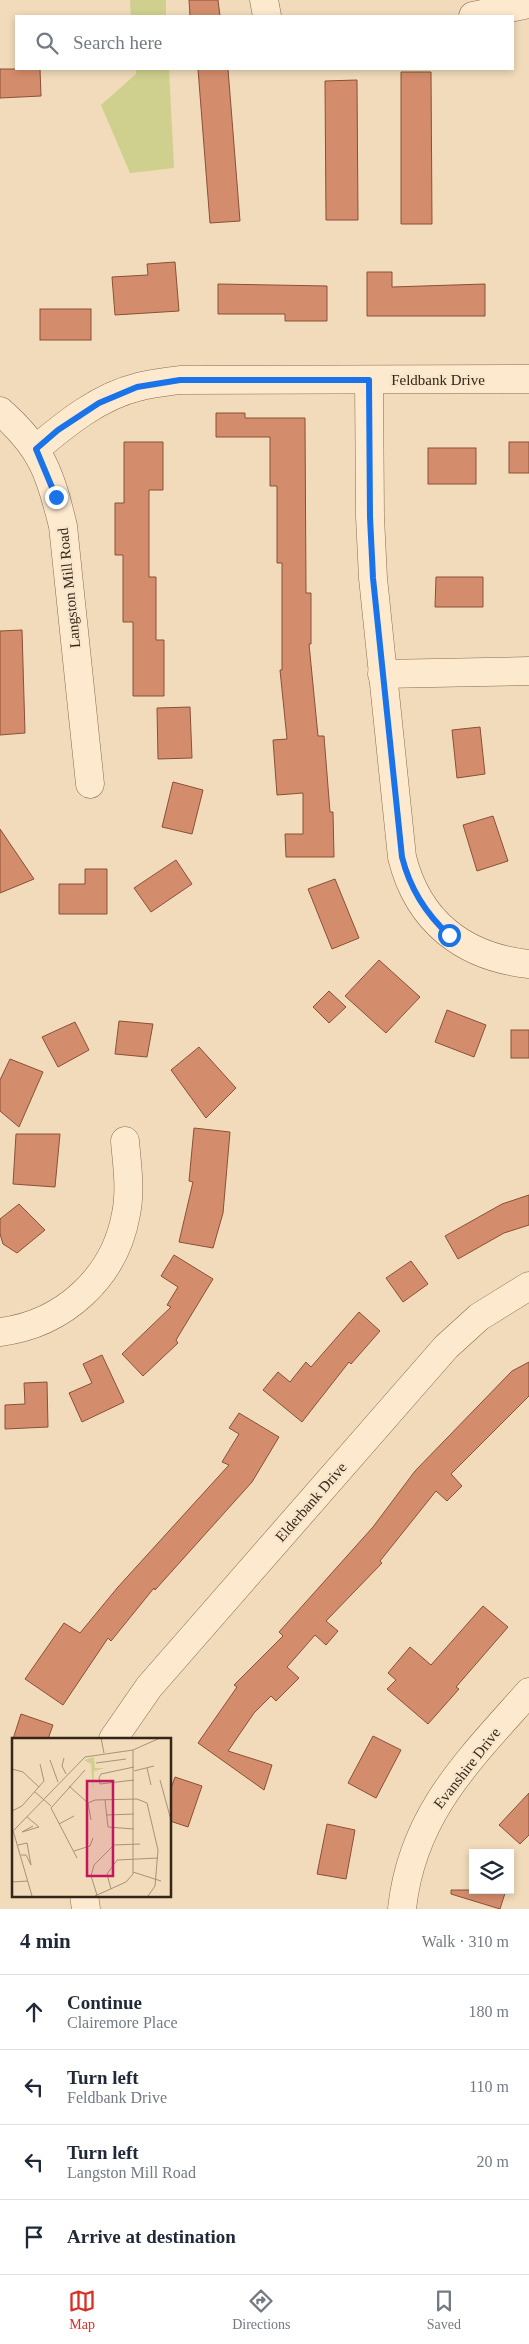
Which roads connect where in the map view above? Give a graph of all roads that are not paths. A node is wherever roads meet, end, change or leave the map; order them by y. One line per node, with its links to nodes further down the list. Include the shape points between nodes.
1 (264, 0): 3 (street)
2 (529, 4): 4 (street)
3 (267, 15)
4 (478, 15)
5 (529, 379): 6 (street, Feldbank Drive)
6 (369, 380): 8 (street, Feldbank Drive, via 180,380 137,387 99,403); 10 (street, via 370,517)
7 (0, 411): 8 (street, Langston Mill Road)
8 (36, 449): 11 (street, Langston Mill Road, via 56,497 63,526)
9 (529, 671): 10 (street)
10 (382, 674): 12 (street, via 402,857 412,888 419,901 449,935 474,951 506,962)
11 (90, 784)
12 (529, 964)
13 (125, 1142): 15 (street, via 129,1189 127,1212 121,1238 109,1263 71,1306 51,1318)
14 (529, 1286): 17 (street, Elderbank Drive, via 479,1317 446,1347 148,1687)
15 (0, 1332)
16 (529, 1692): 20 (street, Evanshire Drive, via 445,1791 425,1824 409,1867)
17 (115, 1738)
18 (84, 1896): 19 (street)
19 (86, 1909)
20 (402, 1909)

